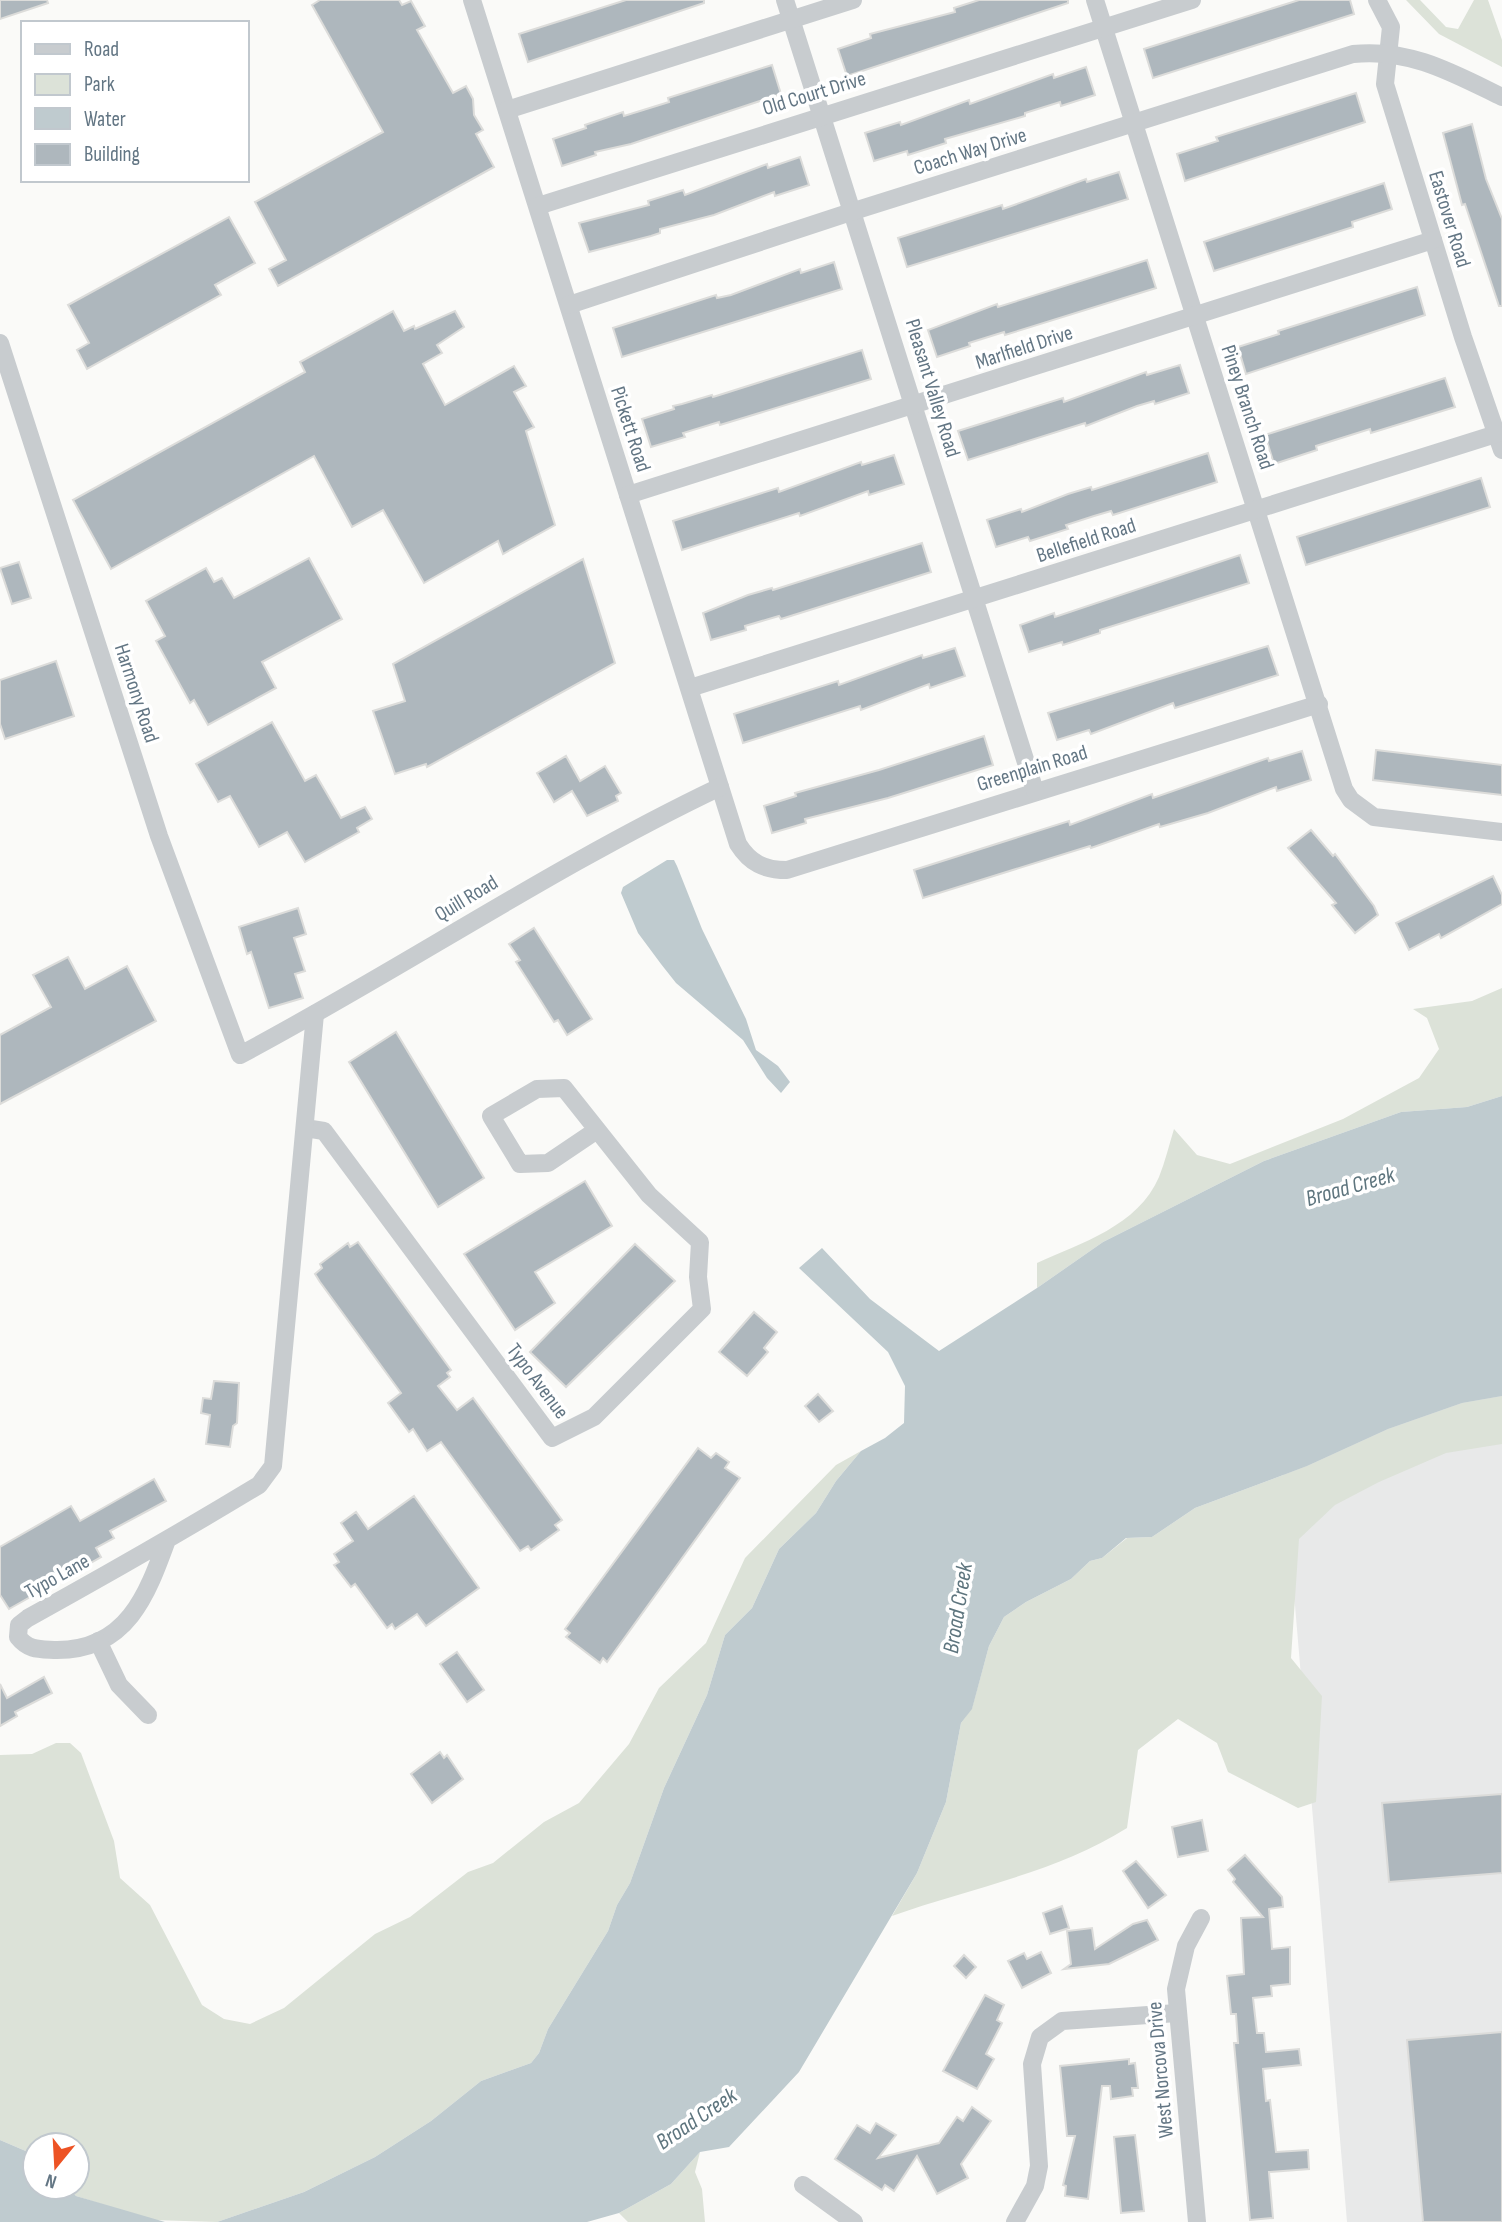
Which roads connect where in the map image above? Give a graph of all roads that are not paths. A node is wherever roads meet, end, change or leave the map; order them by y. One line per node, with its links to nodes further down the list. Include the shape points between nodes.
1 (472, 0): 11 (street, Pickett Road)
2 (785, 0): 7 (street, Pleasant Valley Road)
3 (853, 0): 7 (street)
4 (1095, 0): 8 (street, Piney Branch Road)
5 (1192, 0): 8 (street)
6 (1377, 0): 9 (street, Eastover Road, via 1391,27)
7 (792, 19): 11 (street); 12 (street, Pleasant Valley Road)
8 (1104, 27): 12 (street, Old Court Drive); 13 (street, Piney Branch Road)
9 (1388, 53): 10 (street, Coach Way Drive, via 1434,65); 13 (street, Coach Way Drive, via 1353,54); 16 (street, Eastover Road, via 1385,84)
10 (1502, 97)
11 (507, 110): 14 (street, Pickett Road)
12 (823, 114): 14 (street, Old Court Drive); 15 (street, Pleasant Valley Road)
13 (1135, 124): 15 (street, Coach Way Drive); 18 (street, Piney Branch Road)
14 (538, 206): 17 (street, Pickett Road)
15 (853, 211): 17 (street, Coach Way Drive); 20 (street, Pleasant Valley Road)
16 (1433, 240): 18 (street, Marlfield Drive); 21 (street, Eastover Road)
17 (569, 305): 22 (street, Pickett Road)
18 (1196, 317): 20 (street, Marlfield Drive); 23 (street, Piney Branch Road)
19 (0, 343): 32 (street, Harmony Road, via 159,836)
20 (915, 405): 22 (street, Marlfield Drive); 24 (street, Pleasant Valley Road)
21 (1499, 442): 23 (street, Bellefield Road)
22 (628, 495): 25 (street, Pickett Road)
23 (1257, 509): 24 (street, Bellefield Road); 26 (street, Piney Branch Road)
24 (975, 598): 25 (street, Bellefield Road); 28 (street, Pleasant Valley Road)
25 (690, 688): 27 (street, Pickett Road)
26 (1319, 704): 28 (street, Greenplain Road); 29 (street, Piney Branch Road, via 1344,789 1374,817)
27 (720, 787): 30 (street, Pickett Road, via 738,844); 31 (street, Quill Road, via 522,891)
28 (1035, 791): 30 (street, Greenplain Road, via 787,870)
29 (1502, 832)
30 (758, 865)
31 (315, 1014): 32 (street, Quill Road); 33 (street)
32 (240, 1055)
33 (304, 1128): 34 (street, Typo Avenue, via 324,1131 552,1438 594,1417 702,1309 700,1241 649,1195); 35 (street, Typo Lane, via 273,1466 259,1485)
34 (597, 1130): 34 (street, Typo Avenue, via 548,1163 520,1164 491,1116 537,1089 564,1088)
35 (167, 1540): 36 (street, Typo Lane, via 147,1595 134,1614); 36 (street, Typo Lane, via 28,1618 17,1631 24,1645 34,1649 66,1650)
36 (98, 1641): 37 (street, via 119,1685)
37 (148, 1715)
38 (1201, 1918): 39 (street, West Norcova Drive, via 1178,1970)
39 (1177, 2013): 42 (street, via 1062,2021 1040,2037 1032,2064 1039,2166 1035,2186); 43 (street, West Norcova Drive)
40 (803, 2185): 41 (street)
41 (854, 2222)
42 (1015, 2222)
43 (1197, 2222)

